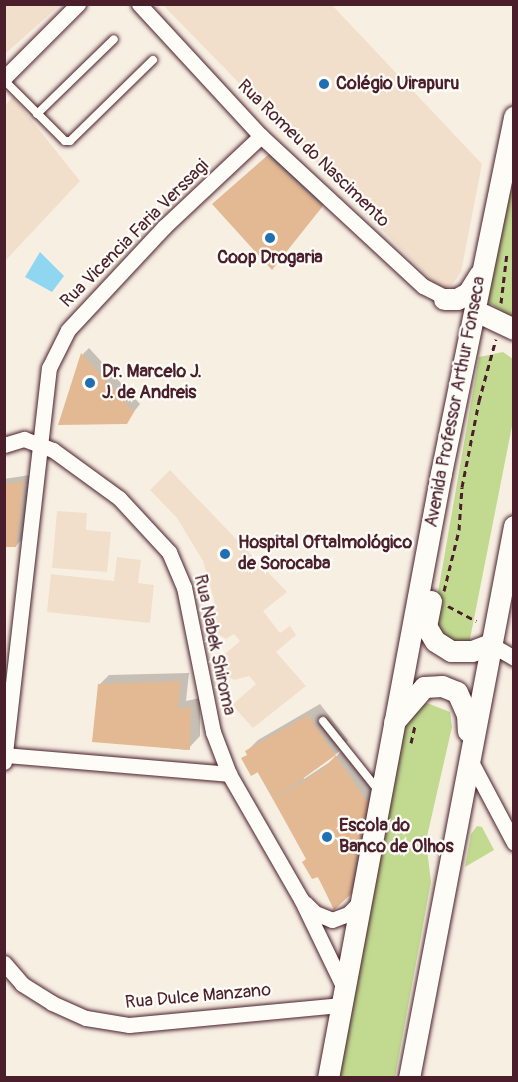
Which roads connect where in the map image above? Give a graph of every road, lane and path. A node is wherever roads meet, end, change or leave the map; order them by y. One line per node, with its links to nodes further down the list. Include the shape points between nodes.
1 (78, 4): 5 (street)
2 (139, 4): 8 (street, Rua Romeu do Nascimento)
3 (114, 39): 6 (lane)
4 (153, 60): 6 (lane, via 70,141 65,141)
5 (4, 79): 6 (lane)
6 (37, 114)
7 (513, 116): 9 (street, Avenida Professor Arthur Fonseca)
8 (261, 136): 10 (street, Rua Romeu do Nascimento, via 423,286); 14 (street, Rua Vicencia Faria Verssagi, via 164,227 68,330 49,368)
9 (483, 268): 10 (street, via 468,293 457,299); 11 (street, Avenida Professor Arthur Fonseca)
10 (444, 298): 11 (street, Rua Romeu do Nascimento)
11 (476, 311): 12 (street); 13 (street, Avenida Professor Arthur Fonseca)
12 (506, 327): 13 (street)
13 (466, 347): 16 (street, Avenida Professor Arthur Fonseca)
14 (38, 444): 15 (street, via 24,439); 22 (street, Rua Vicencia Faria Verssagi); 24 (street, Rua Nabek Shiroma, via 53,450 118,498 169,552 184,587 213,732)
15 (4, 445)
16 (441, 473): 18 (street, via 444,532 426,626 435,641 451,651 472,651); 21 (street, Avenida Professor Arthur Fonseca)
17 (513, 526): 18 (street)
18 (490, 644): 19 (street); 23 (street)
19 (513, 658)
20 (323, 721): 25 (lane)
21 (393, 725): 23 (street, via 424,687 442,686 457,692 467,714); 25 (street, Avenida Professor Arthur Fonseca)
22 (5, 758): 24 (street)
23 (469, 758): 26 (street); 32 (street)
24 (229, 774): 27 (street, Rua Nabek Shiroma)
25 (381, 793): 28 (street, Avenida Professor Arthur Fonseca)
26 (513, 843)
27 (301, 898): 28 (street, Rua Nabek Shiroma, via 315,913 332,920 348,914); 30 (street, Rua Nabek Shiroma)
28 (362, 900): 30 (street, Avenida Professor Arthur Fonseca)
29 (4, 963): 30 (street, Rua Dulce Manzano, via 22,984 52,1003 86,1018 129,1025)
30 (343, 997): 31 (street, Avenida Professor Arthur Fonseca)
31 (328, 1077)
32 (408, 1077)

